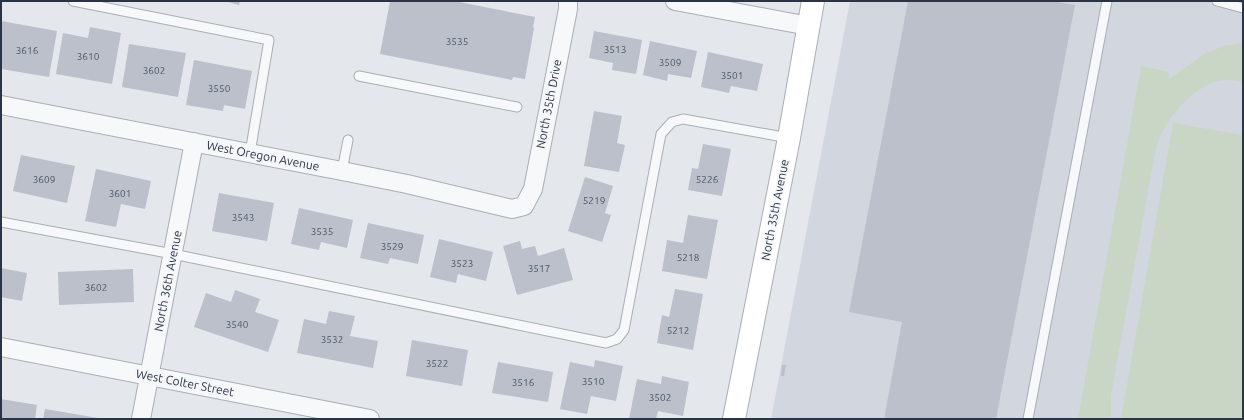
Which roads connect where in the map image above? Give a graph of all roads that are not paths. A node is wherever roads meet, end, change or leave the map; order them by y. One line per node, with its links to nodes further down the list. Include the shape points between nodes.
1 (72, 1): 15 (lane, via 269,40)
2 (568, 1): 17 (street, North 35th Drive, via 532,189)
3 (675, 1): 8 (street)
4 (813, 1): 8 (main road, North 35th Avenue)
5 (1106, 1): 25 (lane)
6 (1217, 1): 7 (lane)
7 (1243, 8)
8 (809, 26): 12 (main road, North 35th Avenue)
9 (359, 76): 11 (lane)
10 (1, 105): 14 (street, West Oregon Avenue)
11 (517, 107)
12 (789, 138): 19 (lane, via 683,119 672,122 661,134 624,330 617,339 606,343); 24 (main road, North 35th Avenue)
13 (348, 140): 16 (lane)
14 (194, 142): 15 (street, West Oregon Avenue); 19 (street, North 36th Avenue)
15 (250, 152): 16 (street, West Oregon Avenue)
16 (342, 171): 17 (street, West Oregon Avenue, via 512,209)
17 (524, 206)
18 (1, 222): 19 (lane)
19 (173, 254): 21 (street, North 36th Avenue)
20 (1, 347): 21 (street, West Colter Street)
21 (149, 376): 22 (street, North 36th Avenue); 23 (street, West Colter Street)
22 (141, 419)
23 (370, 419)
24 (734, 419)
25 (1028, 419)

